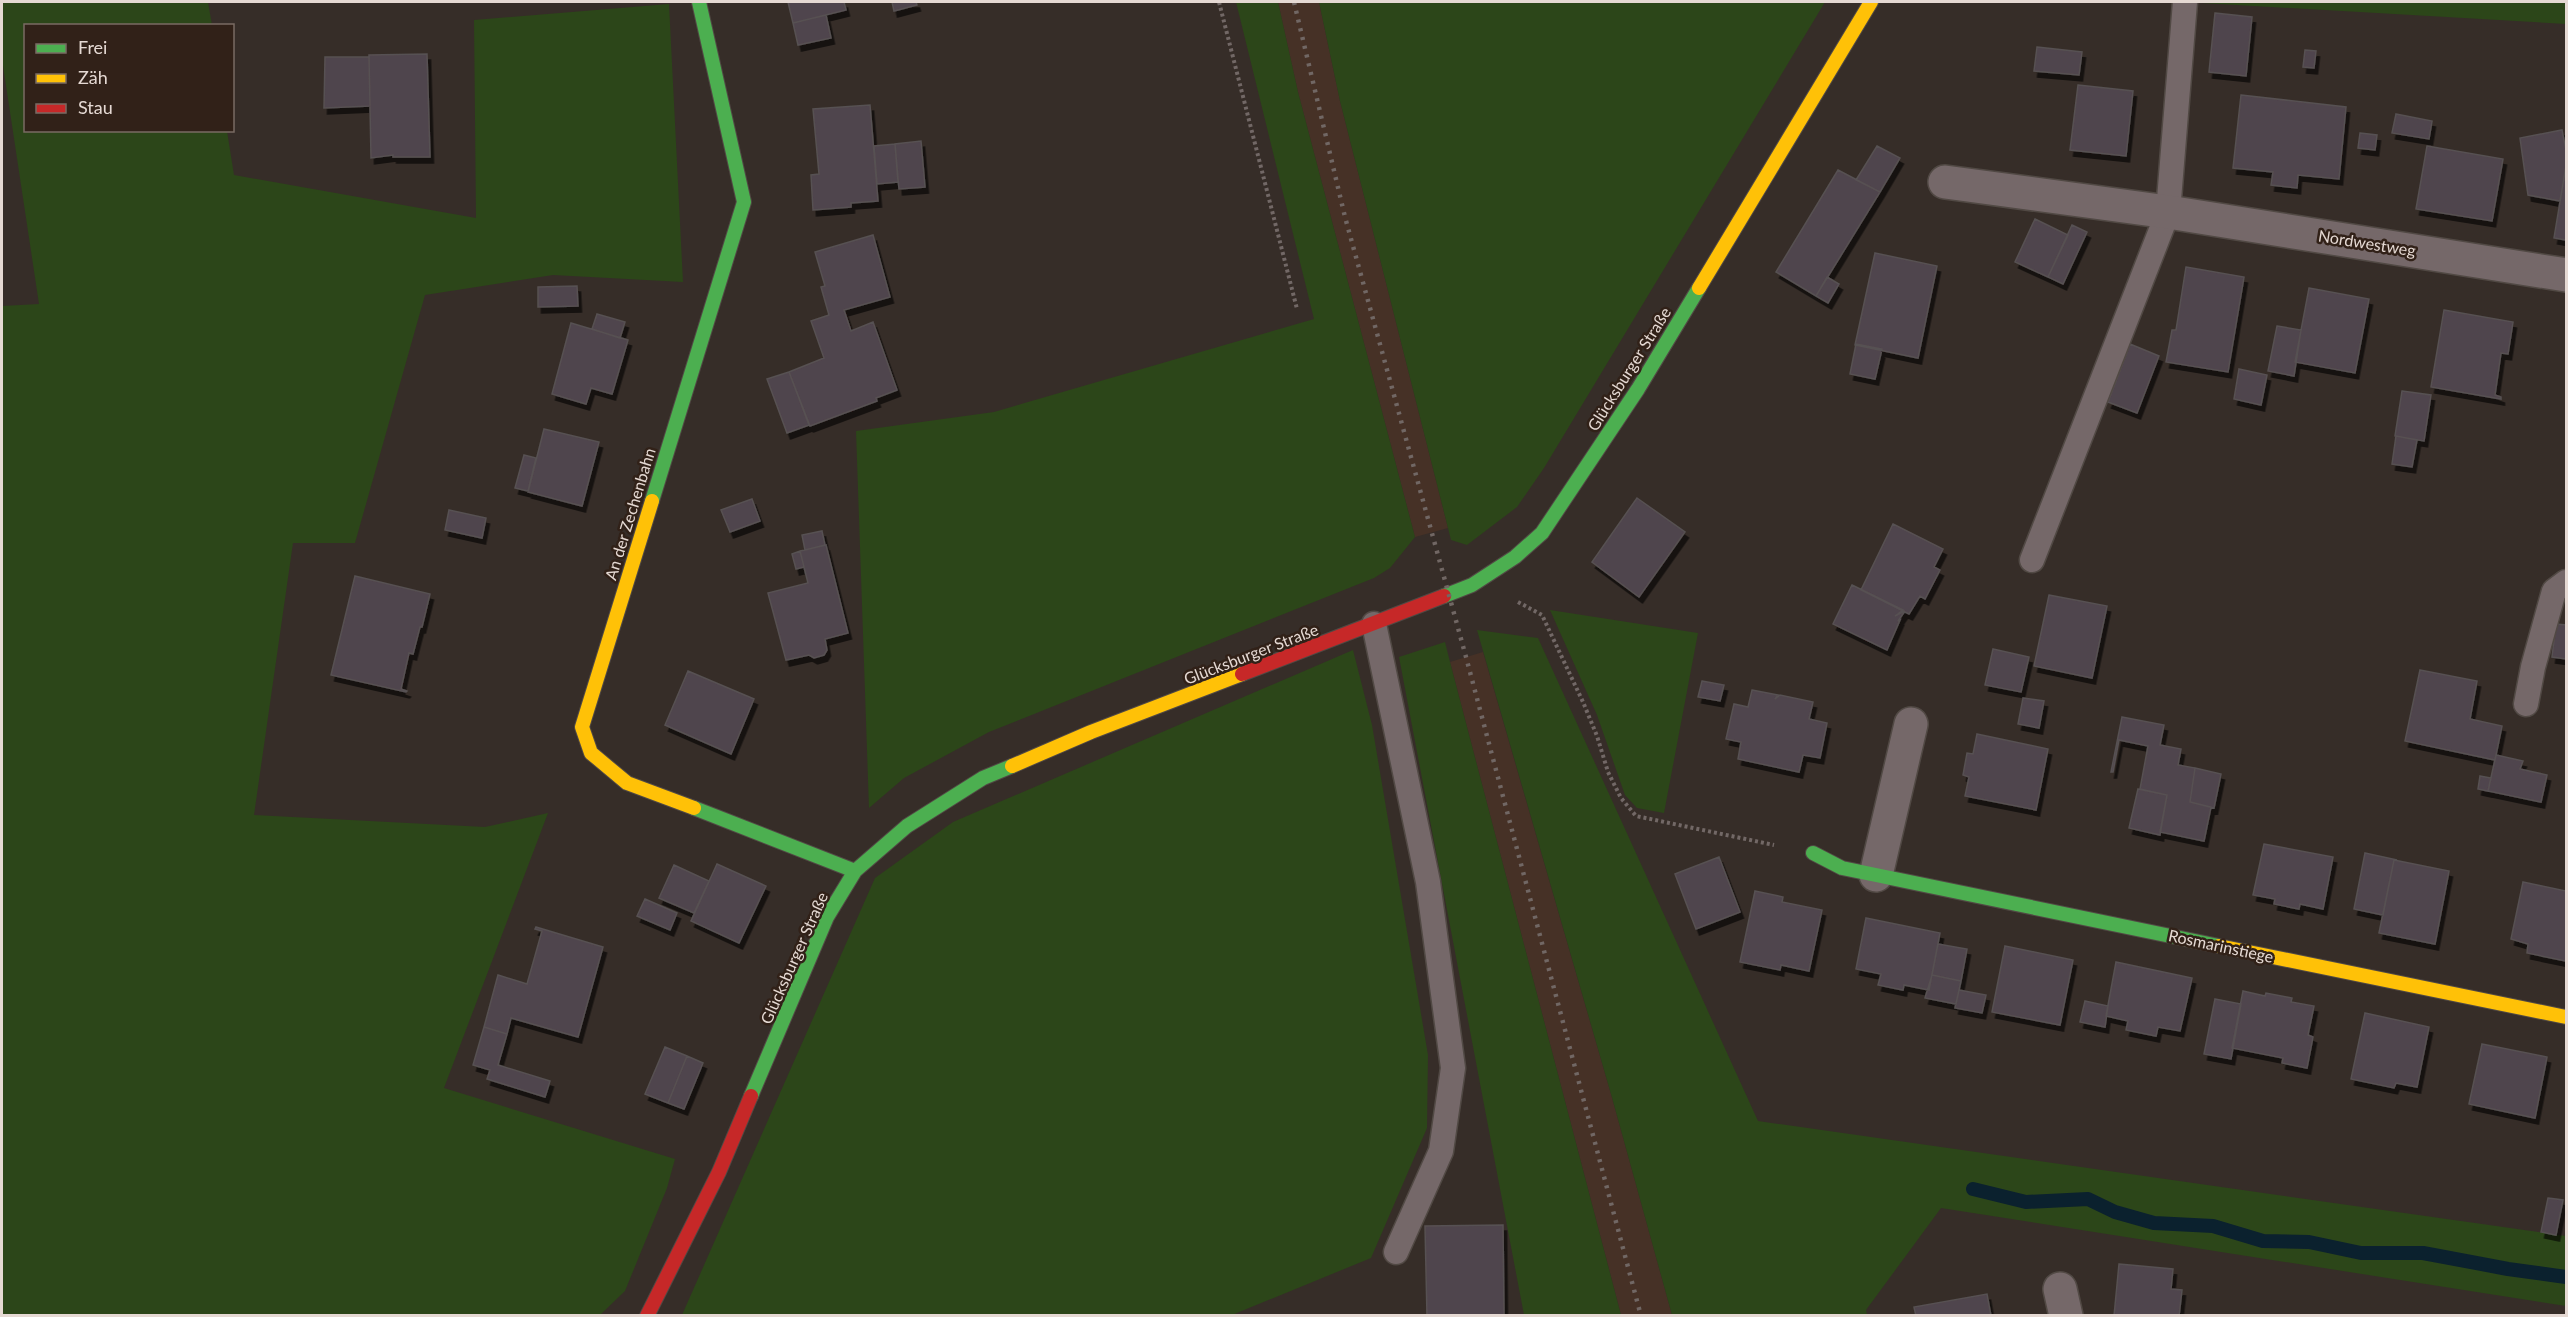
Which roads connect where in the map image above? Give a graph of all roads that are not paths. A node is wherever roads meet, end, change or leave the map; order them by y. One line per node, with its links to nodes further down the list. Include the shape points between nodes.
1 (699, 2): 13 (main road, An der Zechenbahn, via 744,202 582,727 591,753 627,783 802,848)
2 (1872, 2): 9 (main road, Glücksburger Straße, via 1638,389 1542,533 1515,557 1472,585)
3 (2185, 2): 5 (lane)
4 (1945, 182): 5 (street, Nordwestweg)
5 (2168, 212): 6 (street, Nordwestweg); 7 (lane)
6 (2566, 275)
7 (2032, 560)
8 (2566, 582): 10 (lane, via 2554,591)
9 (1374, 624): 13 (main road, Glücksburger Straße, via 1091,732 983,778 907,826); 16 (lane, via 1428,882 1454,1068 1441,1151)
10 (2526, 704)
11 (1911, 724): 14 (street)
12 (1813, 853): 14 (main road, Rosmarinstiege, via 1842,868)
13 (855, 872): 17 (main road, Glücksburger Straße, via 827,918 719,1172)
14 (1876, 875): 15 (main road, Rosmarinstiege)
15 (2566, 1017)
16 (1396, 1252)
17 (647, 1316)

